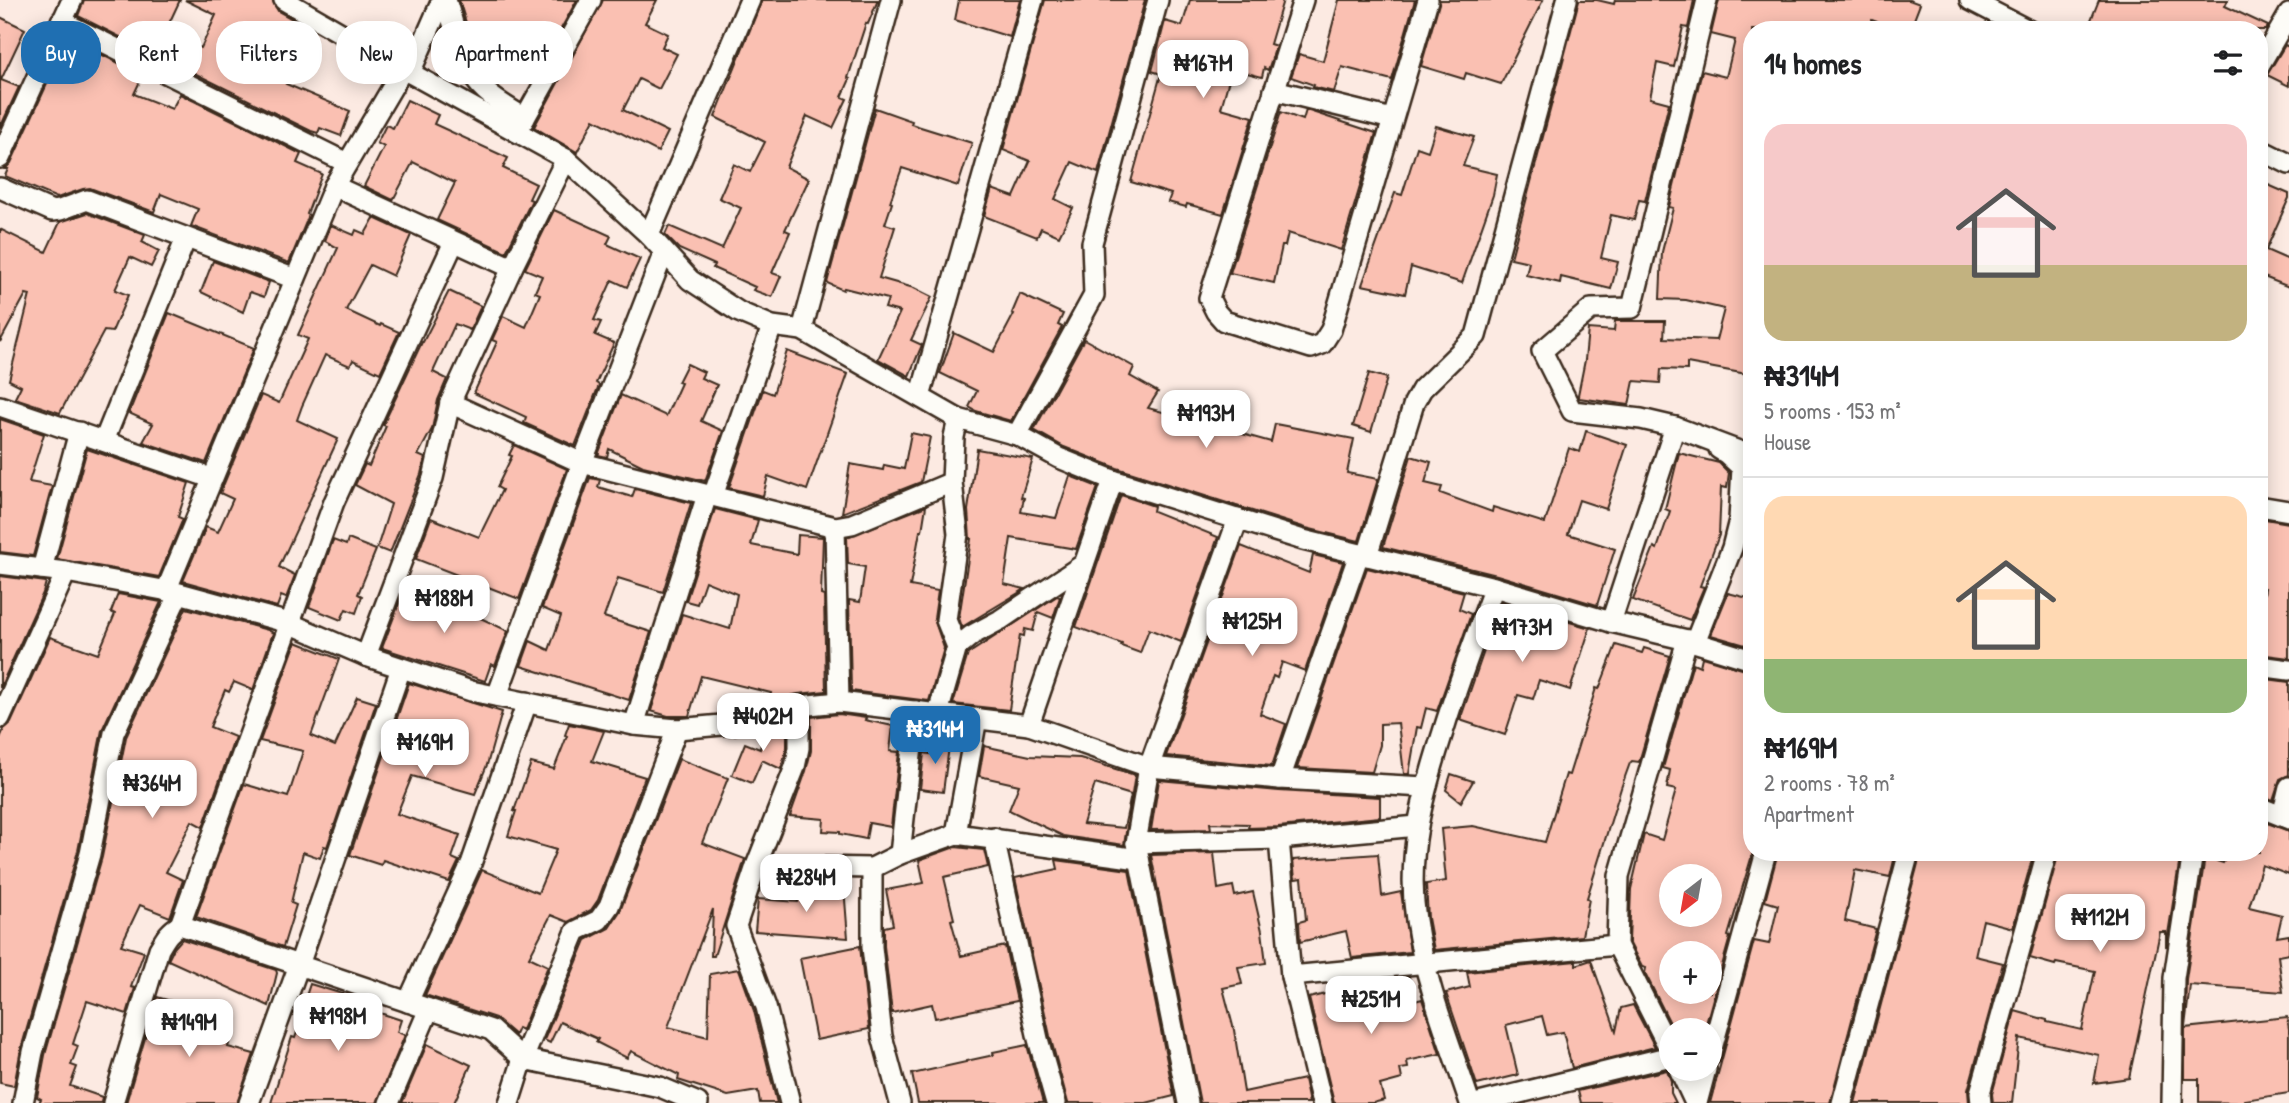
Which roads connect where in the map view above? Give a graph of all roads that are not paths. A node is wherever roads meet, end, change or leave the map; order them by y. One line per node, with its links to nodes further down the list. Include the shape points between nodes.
1 (72, 0): 15 (street)
2 (284, 0): 17 (street)
3 (444, 0): 19 (street); 26 (street, via 471,72)
4 (591, 0): 26 (street)
5 (750, 0): 34 (street)
6 (891, 0): 41 (street)
7 (1033, 0): 42 (street)
8 (1158, 0): 48 (street, via 1092,243 1094,295)
9 (1303, 0): 24 (street)
10 (1428, 0): 25 (street)
11 (1567, 0): 60 (street, via 1476,336 1422,389 1414,403)
12 (1707, 0): 46 (street, via 1632,308 1591,309 1542,351 1572,411)
13 (1970, 0): 16 (street)
14 (2289, 14): 20 (street)
15 (61, 21)
16 (2011, 21)
17 (336, 30)
18 (101, 41): 30 (street)
19 (417, 50)
20 (2268, 50)
21 (417, 76): 26 (street)
22 (33, 84): 28 (street)
23 (398, 84): 30 (street)
24 (1274, 90): 25 (street); 25 (street, via 1209,298 1224,321 1311,348 1322,344 1331,330)
25 (1392, 119)
26 (521, 125): 29 (street)
27 (2268, 154): 31 (street)
28 (0, 158)
29 (566, 159): 34 (street); 38 (street)
30 (347, 163): 32 (street)
31 (2289, 164)
32 (334, 186): 36 (street); 39 (street)
33 (0, 188): 35 (street, via 52,211 87,200)
34 (649, 235): 37 (street)
35 (186, 237): 39 (street); 49 (street)
36 (454, 242): 38 (street); 68 (street, via 334,502)
37 (664, 252): 40 (street, via 690,280 739,312); 51 (street)
38 (512, 268): 43 (street)
39 (295, 279): 52 (street)
40 (772, 326): 41 (street); 55 (street)
41 (802, 330): 42 (street)
42 (920, 397): 45 (street)
43 (450, 403): 51 (street); 71 (street, via 433,478)
44 (0, 407): 47 (street)
45 (958, 419): 48 (street); 54 (street)
46 (1675, 427): 50 (street); 67 (street); 69 (street, via 1727,454 1742,468 1732,548)
47 (79, 432): 49 (street); 63 (street)
48 (1017, 435): 53 (street)
49 (104, 441): 52 (street)
50 (1743, 453)
51 (582, 463): 55 (street); 76 (street)
52 (211, 478): 66 (street)
53 (1113, 480): 58 (street); 62 (street)
54 (953, 482): 59 (street); 70 (street, via 958,534 947,620)
55 (710, 496): 59 (street); 84 (street)
56 (2268, 508): 57 (street)
57 (2289, 511)
58 (1238, 519): 60 (street); 87 (street)
59 (835, 527): 78 (street)
60 (1363, 554): 65 (street); 88 (street)
61 (0, 564): 63 (street)
62 (1084, 565): 70 (street); 85 (street)
63 (41, 569): 64 (street)
64 (66, 572): 66 (street); 82 (street)
65 (1494, 587): 67 (street); 89 (street)
66 (172, 592): 68 (street); 118 (street, via 114,733 90,854 33,1052)
67 (1611, 622): 69 (street)
68 (289, 623): 71 (street); 105 (street)
69 (1691, 641): 72 (street); 106 (street, via 1619,876)
70 (957, 646): 81 (street)
71 (366, 656): 74 (street)
72 (1743, 657)
73 (2268, 667): 75 (street)
74 (401, 668): 76 (street); 108 (street)
75 (2289, 670)
76 (497, 696): 77 (street)
77 (527, 702): 84 (street); 110 (street, via 471,864)
78 (839, 702): 79 (street); 80 (street)
79 (799, 706): 86 (street, via 733,724); 103 (street, via 795,767)
80 (916, 711): 81 (street); 98 (street)
81 (939, 713): 83 (street)
82 (0, 718)
83 (976, 718): 85 (street); 94 (street)
84 (634, 725): 86 (street)
85 (1029, 725): 87 (street)
86 (677, 729): 115 (street, via 609,906 599,920 576,931)
87 (1149, 768): 88 (street); 97 (street)
88 (1280, 779): 89 (street)
89 (1425, 787): 93 (street)
90 (2289, 787): 92 (street)
91 (2268, 810): 92 (street)
92 (2286, 817)
93 (1417, 826): 96 (street); 107 (street, via 1413,880)
94 (956, 834): 95 (street); 98 (street)
95 (994, 838): 97 (street); 126 (street)
96 (1279, 839): 97 (street); 109 (street)
97 (1137, 851): 127 (street)
98 (900, 854): 104 (street)
99 (1764, 861): 112 (street)
100 (1907, 861): 132 (street)
101 (2044, 861): 133 (street, via 1980,1093)
102 (2192, 861): 134 (street, via 2174,978)
103 (756, 866): 104 (street); 124 (street, via 736,926 766,1007)
104 (872, 868): 125 (street, via 872,947 882,1036)
105 (180, 925): 108 (street); 119 (street, via 159,949)
106 (1617, 945): 107 (street); 113 (street)
107 (1424, 964): 109 (street); 129 (street)
108 (299, 965): 110 (street); 120 (street)
109 (1291, 976): 128 (street)
110 (408, 1002): 111 (street)
111 (429, 1009): 115 (street, via 491,1030); 121 (street)
112 (1720, 1018)
113 (1659, 1030)
114 (1659, 1057): 130 (street)
115 (523, 1059): 122 (street); 123 (street, via 660,1087)
116 (1685, 1081): 131 (street)
117 (1702, 1081): 131 (street)
118 (23, 1103)
119 (113, 1103)
120 (249, 1103)
121 (389, 1103)
122 (509, 1103)
123 (698, 1103)
124 (790, 1103)
125 (900, 1103)
126 (1056, 1103)
127 (1188, 1103)
128 (1322, 1103)
129 (1470, 1103)
130 (1479, 1103)
131 (1696, 1103)
132 (1842, 1103)
133 (1981, 1103)
134 (2172, 1103)

